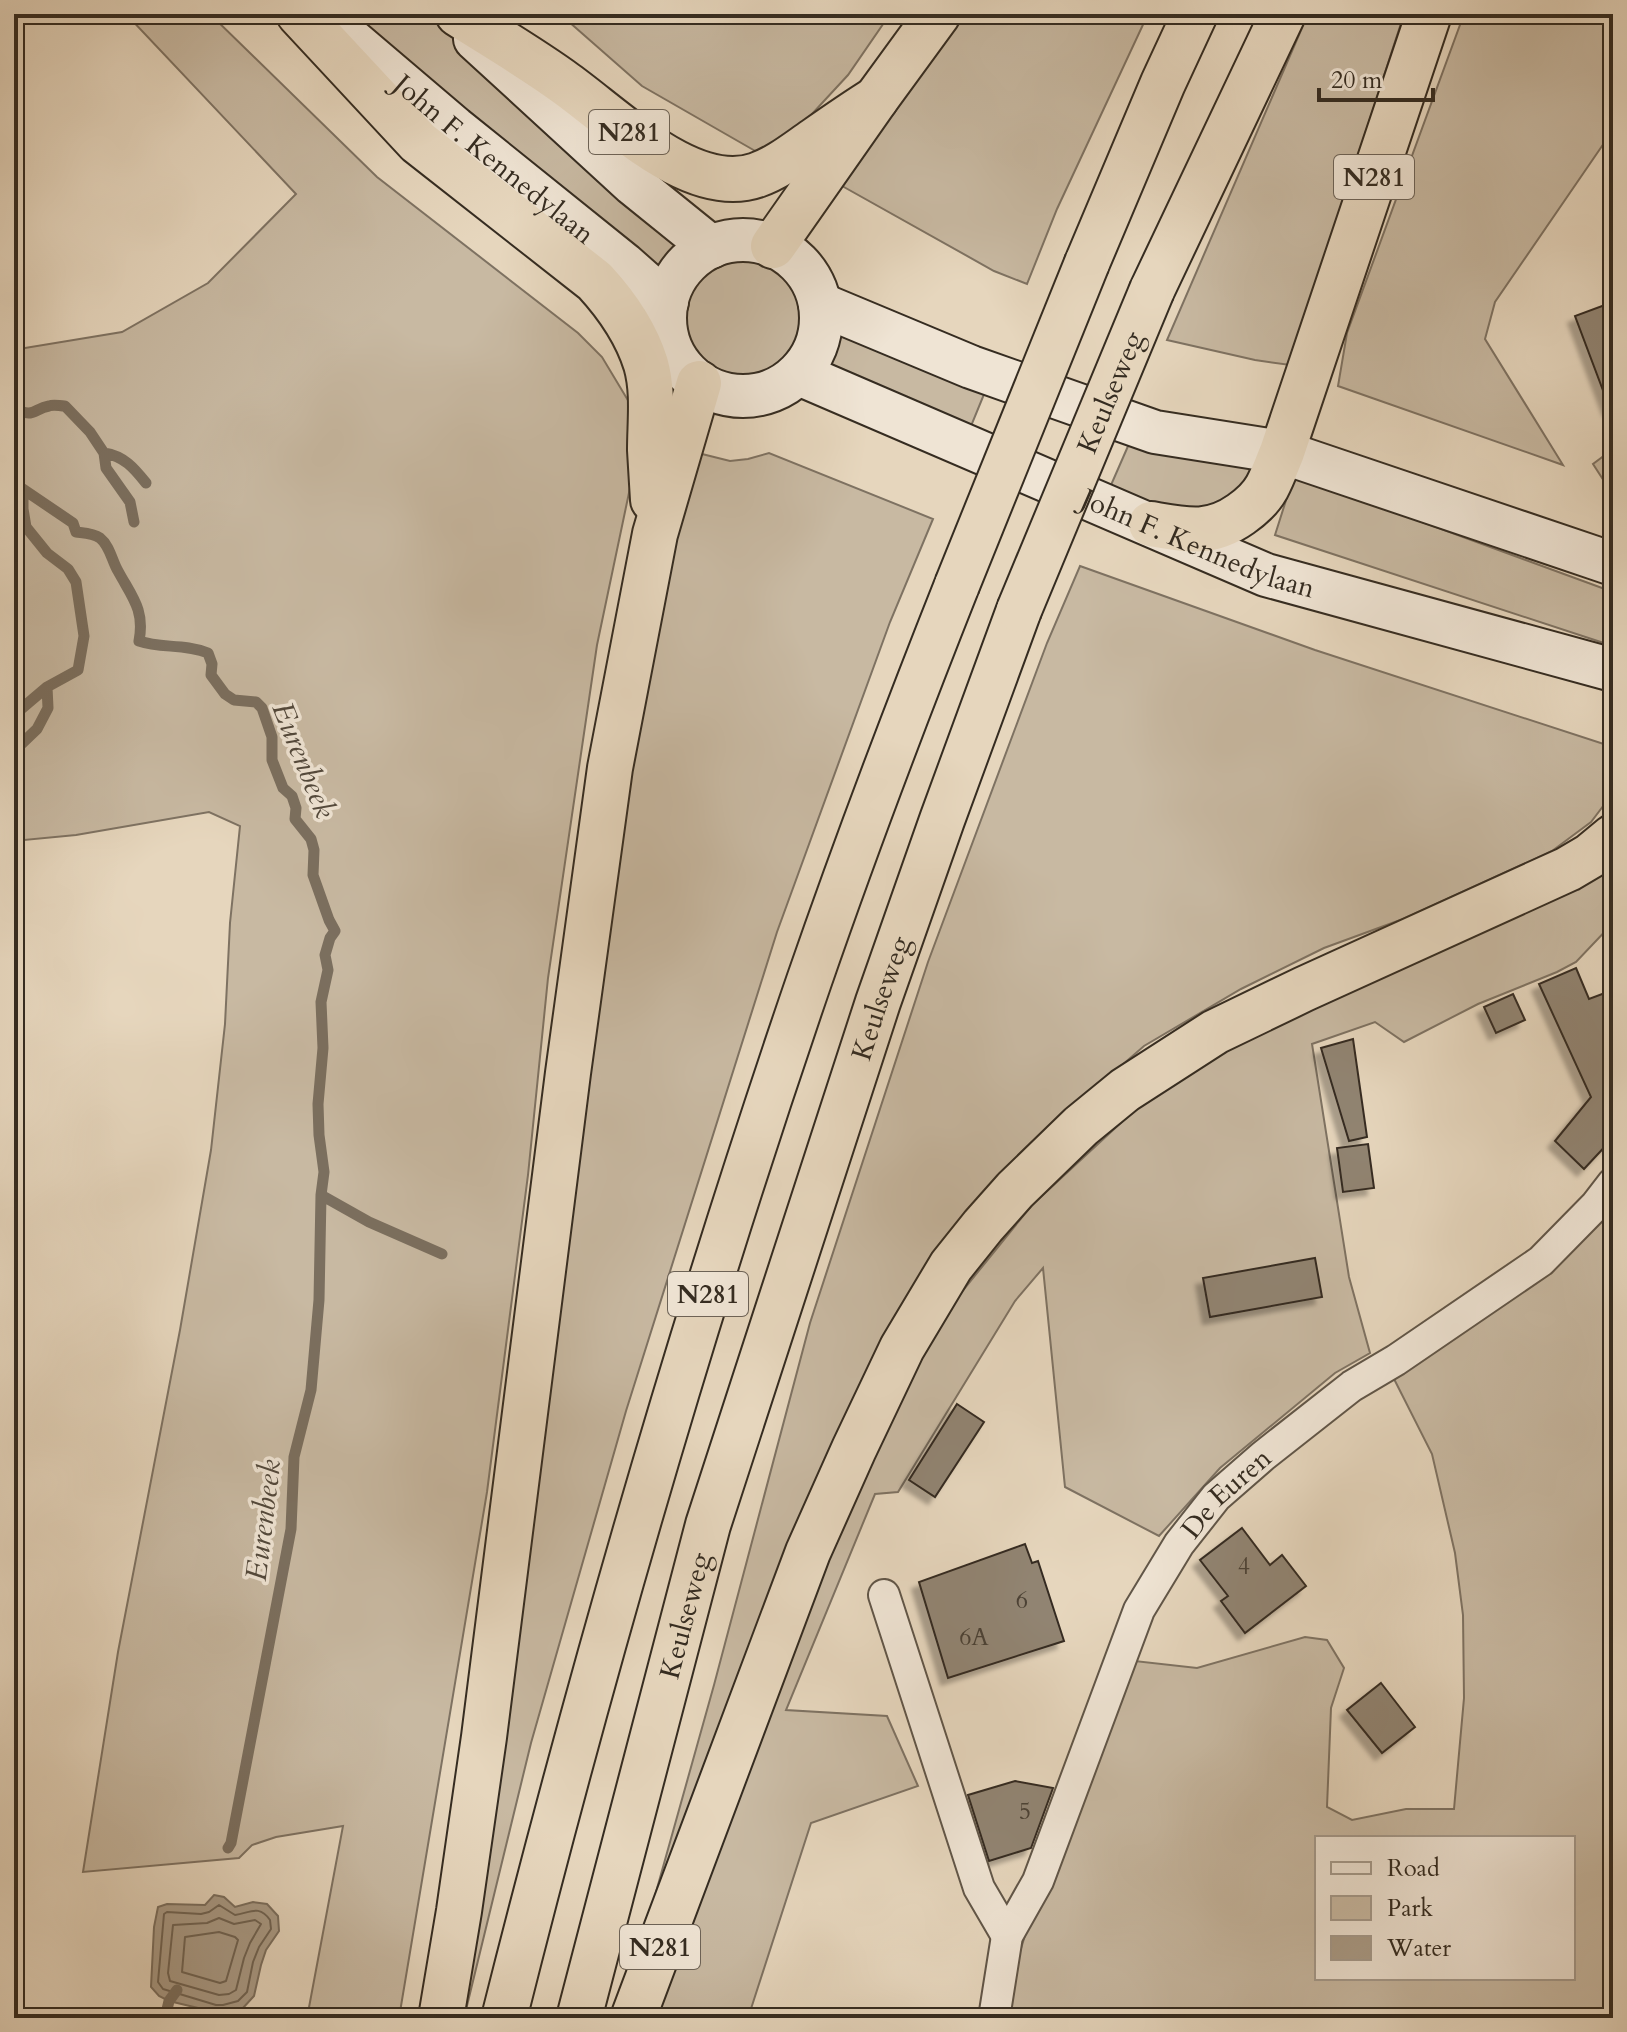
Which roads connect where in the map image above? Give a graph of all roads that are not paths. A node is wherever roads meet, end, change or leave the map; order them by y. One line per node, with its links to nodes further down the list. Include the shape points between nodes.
1 (299, 14): 18 (highway, via 418,142 595,281 619,310 648,377)
2 (321, 14): 12 (street, John F. Kennedylaan)
3 (448, 14): 11 (street, via 633,184)
4 (458, 14): 9 (highway, N281, via 564,82 663,155 721,180 757,175 784,161)
5 (938, 14): 9 (highway, N281)
6 (1195, 14): 26 (highway, N281, bridge, via 957,585 815,964 740,1190 599,1656)
7 (1283, 14): 27 (highway, Keulseweg / N281, bridge, via 1152,290 1019,610 942,820 708,1525)
8 (1429, 14): 16 (highway, N281)
9 (876, 99): 10 (highway, N281)
10 (773, 246): 11 (street, via 737,240); 13 (street, via 806,272)
11 (711, 247): 12 (street, via 682,269)
12 (667, 302): 15 (street, via 670,344)
13 (820, 304): 14 (street, via 814,352); 16 (street, via 971,367 1155,432)
14 (799, 374): 15 (street, via 748,397); 17 (street, John F. Kennedylaan)
15 (699, 383): 18 (highway)
16 (1282, 452): 17 (highway, N281, via 1259,499 1225,524 1188,530); 19 (street)
17 (1151, 524): 20 (street, John F. Kennedylaan, via 1266,575)
18 (655, 534): 25 (highway, via 610,768 484,1737)
19 (1613, 564)
20 (1613, 670)
21 (1613, 837): 28 (highway, N281, via 1568,869 1215,1032 1125,1090 1081,1126 983,1226 951,1266 902,1348 825,1513)
22 (1613, 1183): 24 (street, De Euren, via 1541,1261 1352,1386 1216,1497 1179,1544 1139,1610 1038,1881)
23 (884, 1595): 24 (street, via 979,1888)
24 (1007, 1936): 29 (street, De Euren)
25 (441, 2018)
26 (504, 2018)
27 (579, 2018)
28 (633, 2018)
29 (994, 2018)

